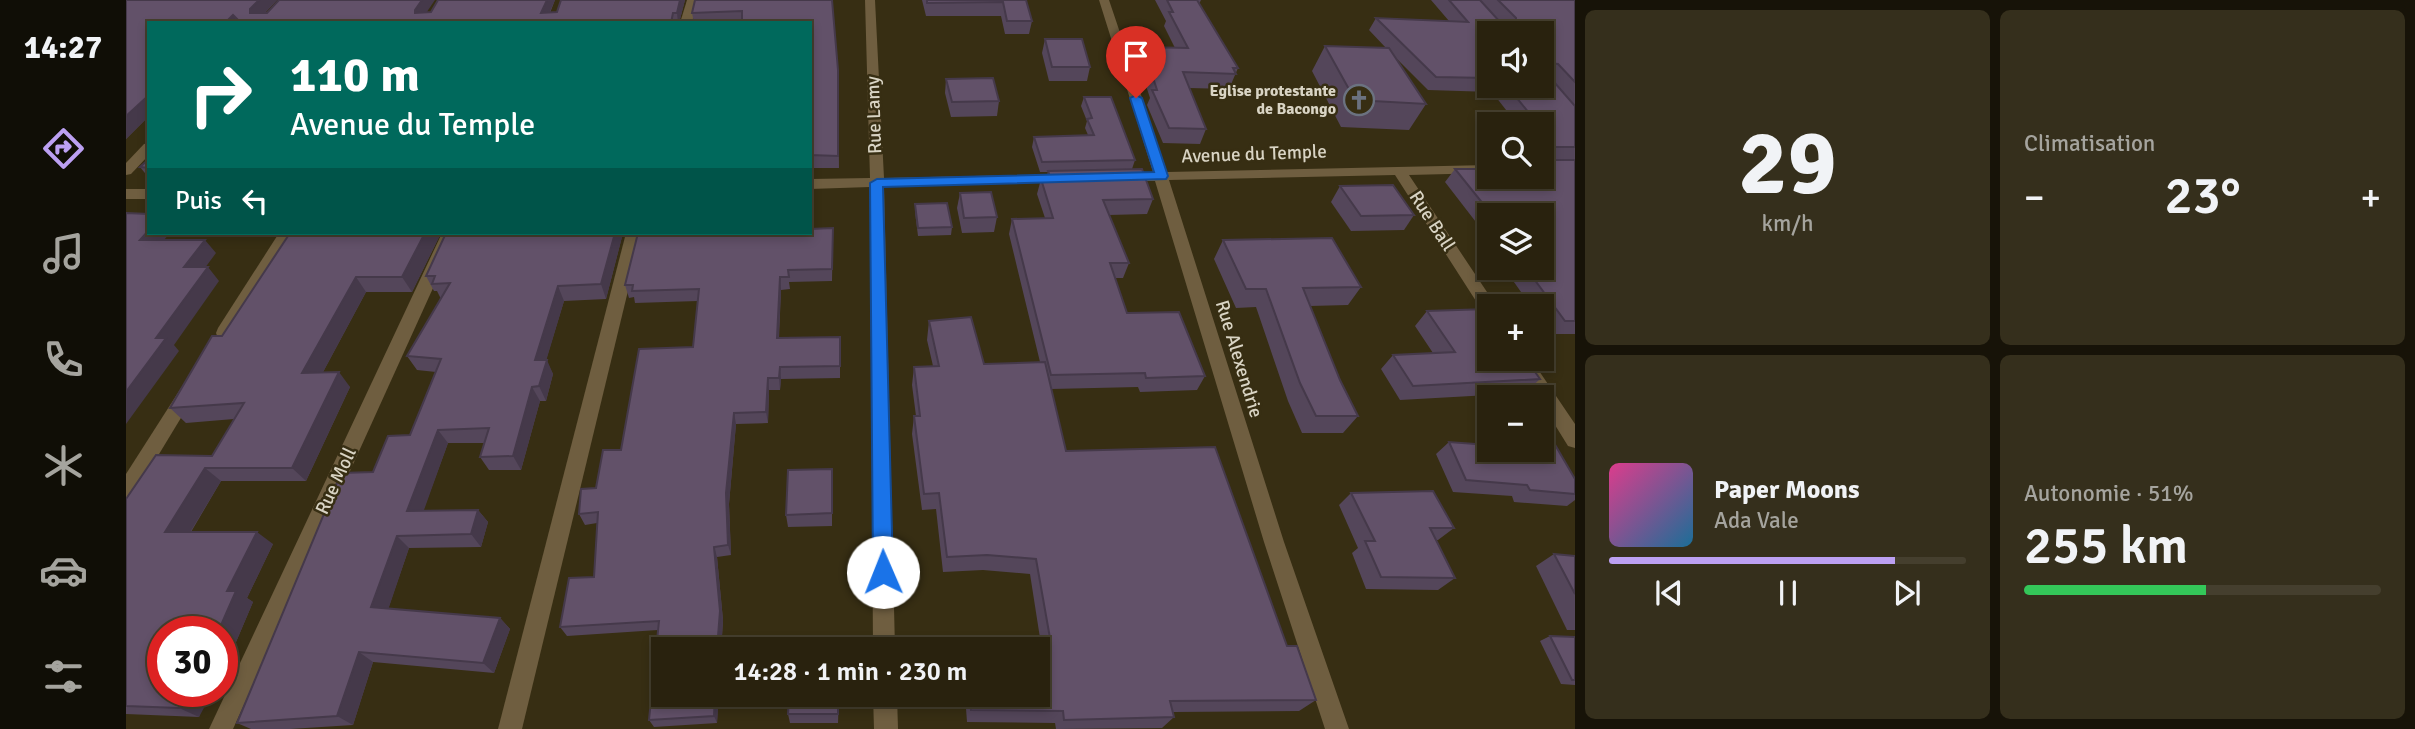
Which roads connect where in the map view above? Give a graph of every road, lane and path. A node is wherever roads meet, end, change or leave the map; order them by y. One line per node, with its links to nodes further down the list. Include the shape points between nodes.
1 (692, 0): 4 (street)
2 (870, 0): 12 (street, Rue Lamy)
3 (1104, 0): 9 (street, Rue Alexendrie)
4 (687, 21)
5 (147, 149): 8 (street)
6 (1477, 169): 7 (street, Avenue du Temple)
7 (1399, 170): 9 (street, Avenue du Temple); 19 (street, Rue Ball)
8 (126, 171)
9 (1161, 176): 10 (street, Avenue du Temple); 30 (street, Rue Alexendrie)
10 (1107, 177)
11 (1080, 178): 12 (street)
12 (877, 183): 13 (street); 25 (street, Rue Lamy)
13 (812, 184)
14 (126, 194): 15 (street)
15 (147, 194)
16 (286, 235): 20 (street)
17 (449, 235): 27 (street, Rue Moll)
18 (634, 235): 28 (street)
19 (1480, 294)
20 (214, 350)
21 (1530, 371): 23 (street)
22 (199, 373): 24 (street)
23 (1575, 440)
24 (126, 491)
25 (884, 637)
26 (885, 707): 29 (street)
27 (221, 729)
28 (510, 729)
29 (886, 729)
30 (1337, 729)

